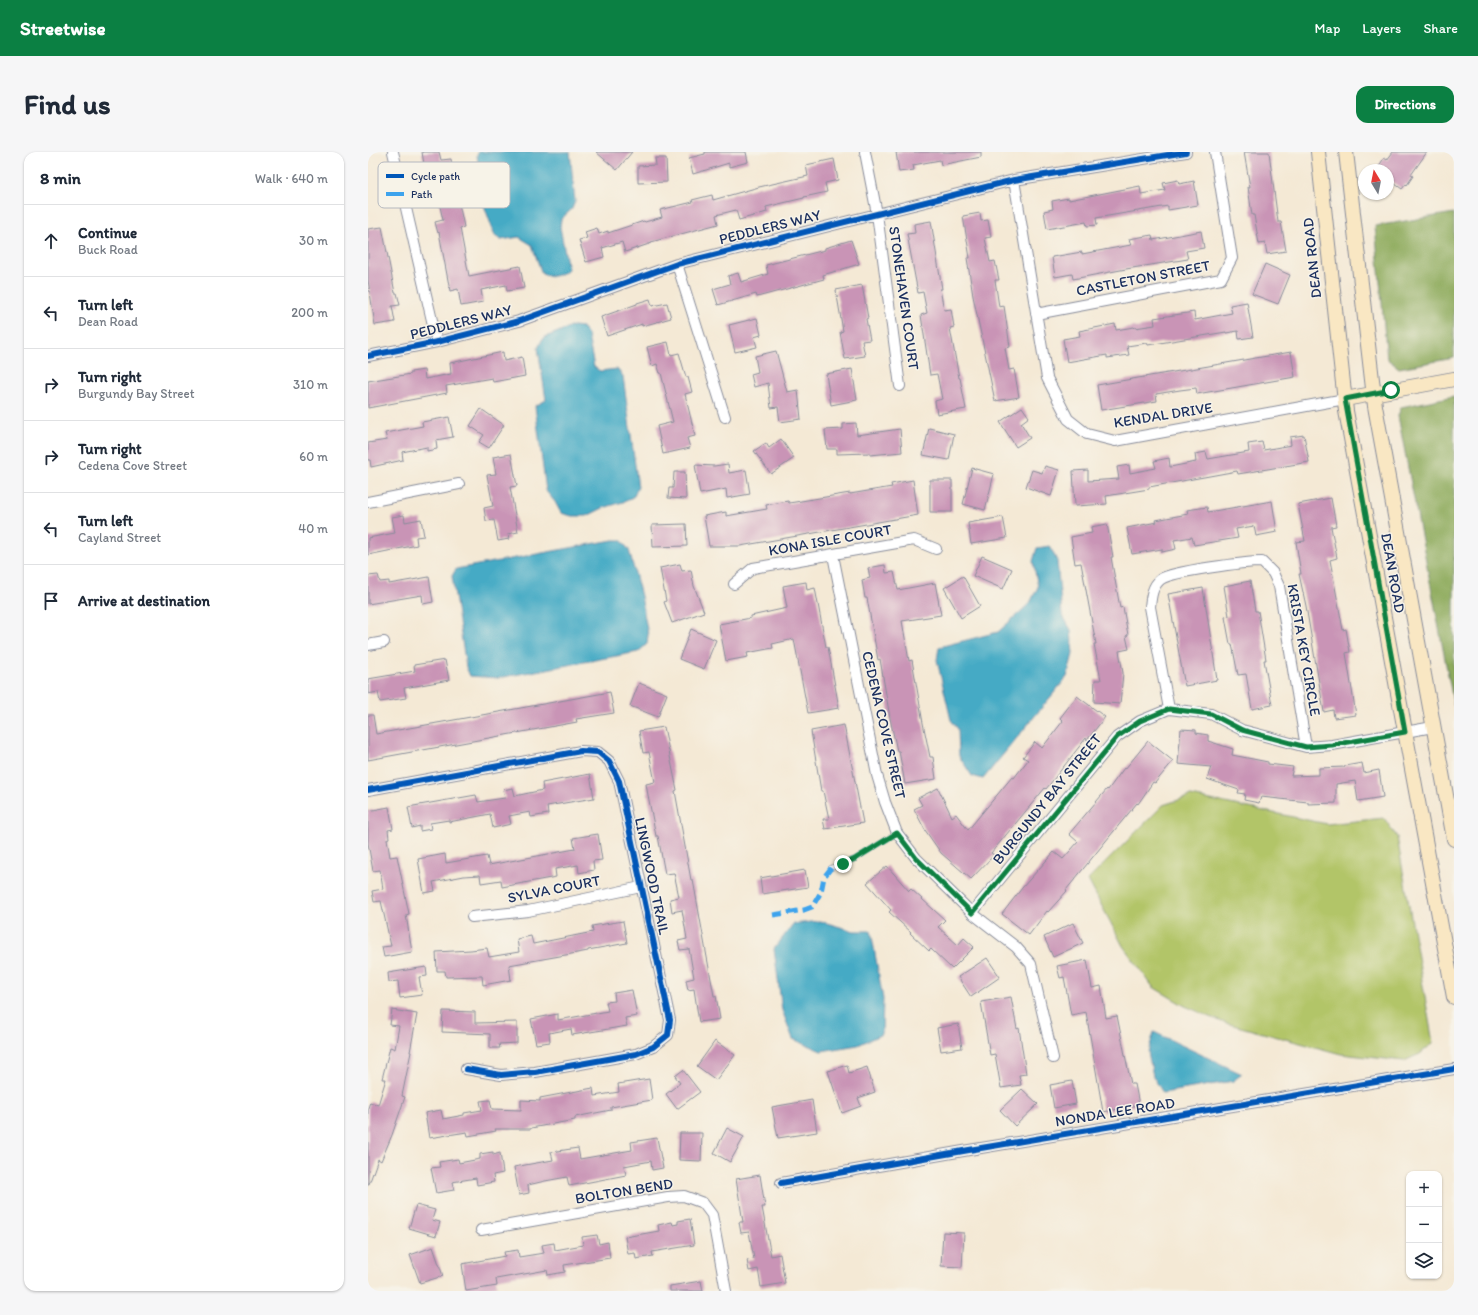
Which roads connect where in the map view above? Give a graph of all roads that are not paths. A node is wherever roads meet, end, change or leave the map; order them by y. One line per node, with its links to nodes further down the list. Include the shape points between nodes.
1 (393, 152): 7 (street)
2 (865, 152): 10 (street, STONEHAVEN COURT)
3 (1186, 152): 8 (street, PEDDLERS WAY)
4 (1215, 152): 12 (street, CASTLETON STREET, via 1232,258 1221,279)
5 (1318, 152): 18 (main road, DEAN ROAD)
6 (1346, 152): 17 (main road, DEAN ROAD)
7 (395, 162)
8 (1014, 180): 10 (street, PEDDLERS WAY); 12 (street, KENDAL DRIVE)
9 (406, 208): 13 (street)
10 (877, 214): 11 (street, PEDDLERS WAY); 16 (street, STONEHAVEN COURT)
11 (677, 264): 13 (street, PEDDLERS WAY, via 519,321); 19 (street)
12 (1036, 314): 18 (street, KENDAL DRIVE, via 1047,378 1068,419 1088,434 1115,440)
13 (437, 342): 14 (street, PEDDLERS WAY)
14 (368, 356)
15 (1454, 379): 17 (main road)
16 (900, 386)
17 (1373, 393): 18 (main road); 28 (main road, DEAN ROAD)
18 (1345, 399): 29 (main road, DEAN ROAD)
19 (725, 417)
20 (459, 484): 21 (street)
21 (368, 502)
22 (936, 549): 23 (street, KONA ISLE COURT, via 914,540)
23 (833, 555): 24 (street, KONA ISLE COURT, via 753,568); 32 (street, CEDENA COVE STREET, via 877,775)
24 (734, 584)
25 (384, 642): 26 (street)
26 (368, 645)
27 (1169, 709): 30 (street, BURGUNDY BAY STREET, via 1211,714 1242,730); 30 (street, KRISTA KEY CIRCLE, via 1150,607 1151,593 1161,580 1175,574 1262,562 1274,573 1279,586); 36 (street, BURGUNDY BAY STREET, via 1140,721 1117,737)
28 (1433, 727): 29 (street, BURGUNDY BAY STREET); 33 (main road, DEAN ROAD)
29 (1405, 732): 30 (street, BURGUNDY BAY STREET); 38 (main road, DEAN ROAD)
30 (1306, 747)
31 (368, 790): 35 (street, LINGWOOD TRAIL, via 581,751 598,752 609,761 619,781)
32 (897, 833): 34 (lane, via 855,859); 36 (street, CEDENA COVE STREET, via 916,858)
33 (1454, 839)
34 (831, 868)
35 (642, 887): 37 (street, SYLVA COURT, via 528,910); 40 (street, LINGWOOD TRAIL, via 670,1020 668,1035 653,1047 636,1054 535,1072 502,1075)
36 (972, 913): 39 (street, CEDENA COVE STREET, via 1016,947 1030,964)
37 (472, 917)
38 (1454, 997)
39 (1053, 1058)
40 (466, 1069)
41 (1454, 1069): 42 (street, NONDA LEE ROAD)
42 (781, 1183)
43 (481, 1230): 44 (street, BOLTON BEND, via 684,1196 703,1203 712,1215)
44 (726, 1291)

